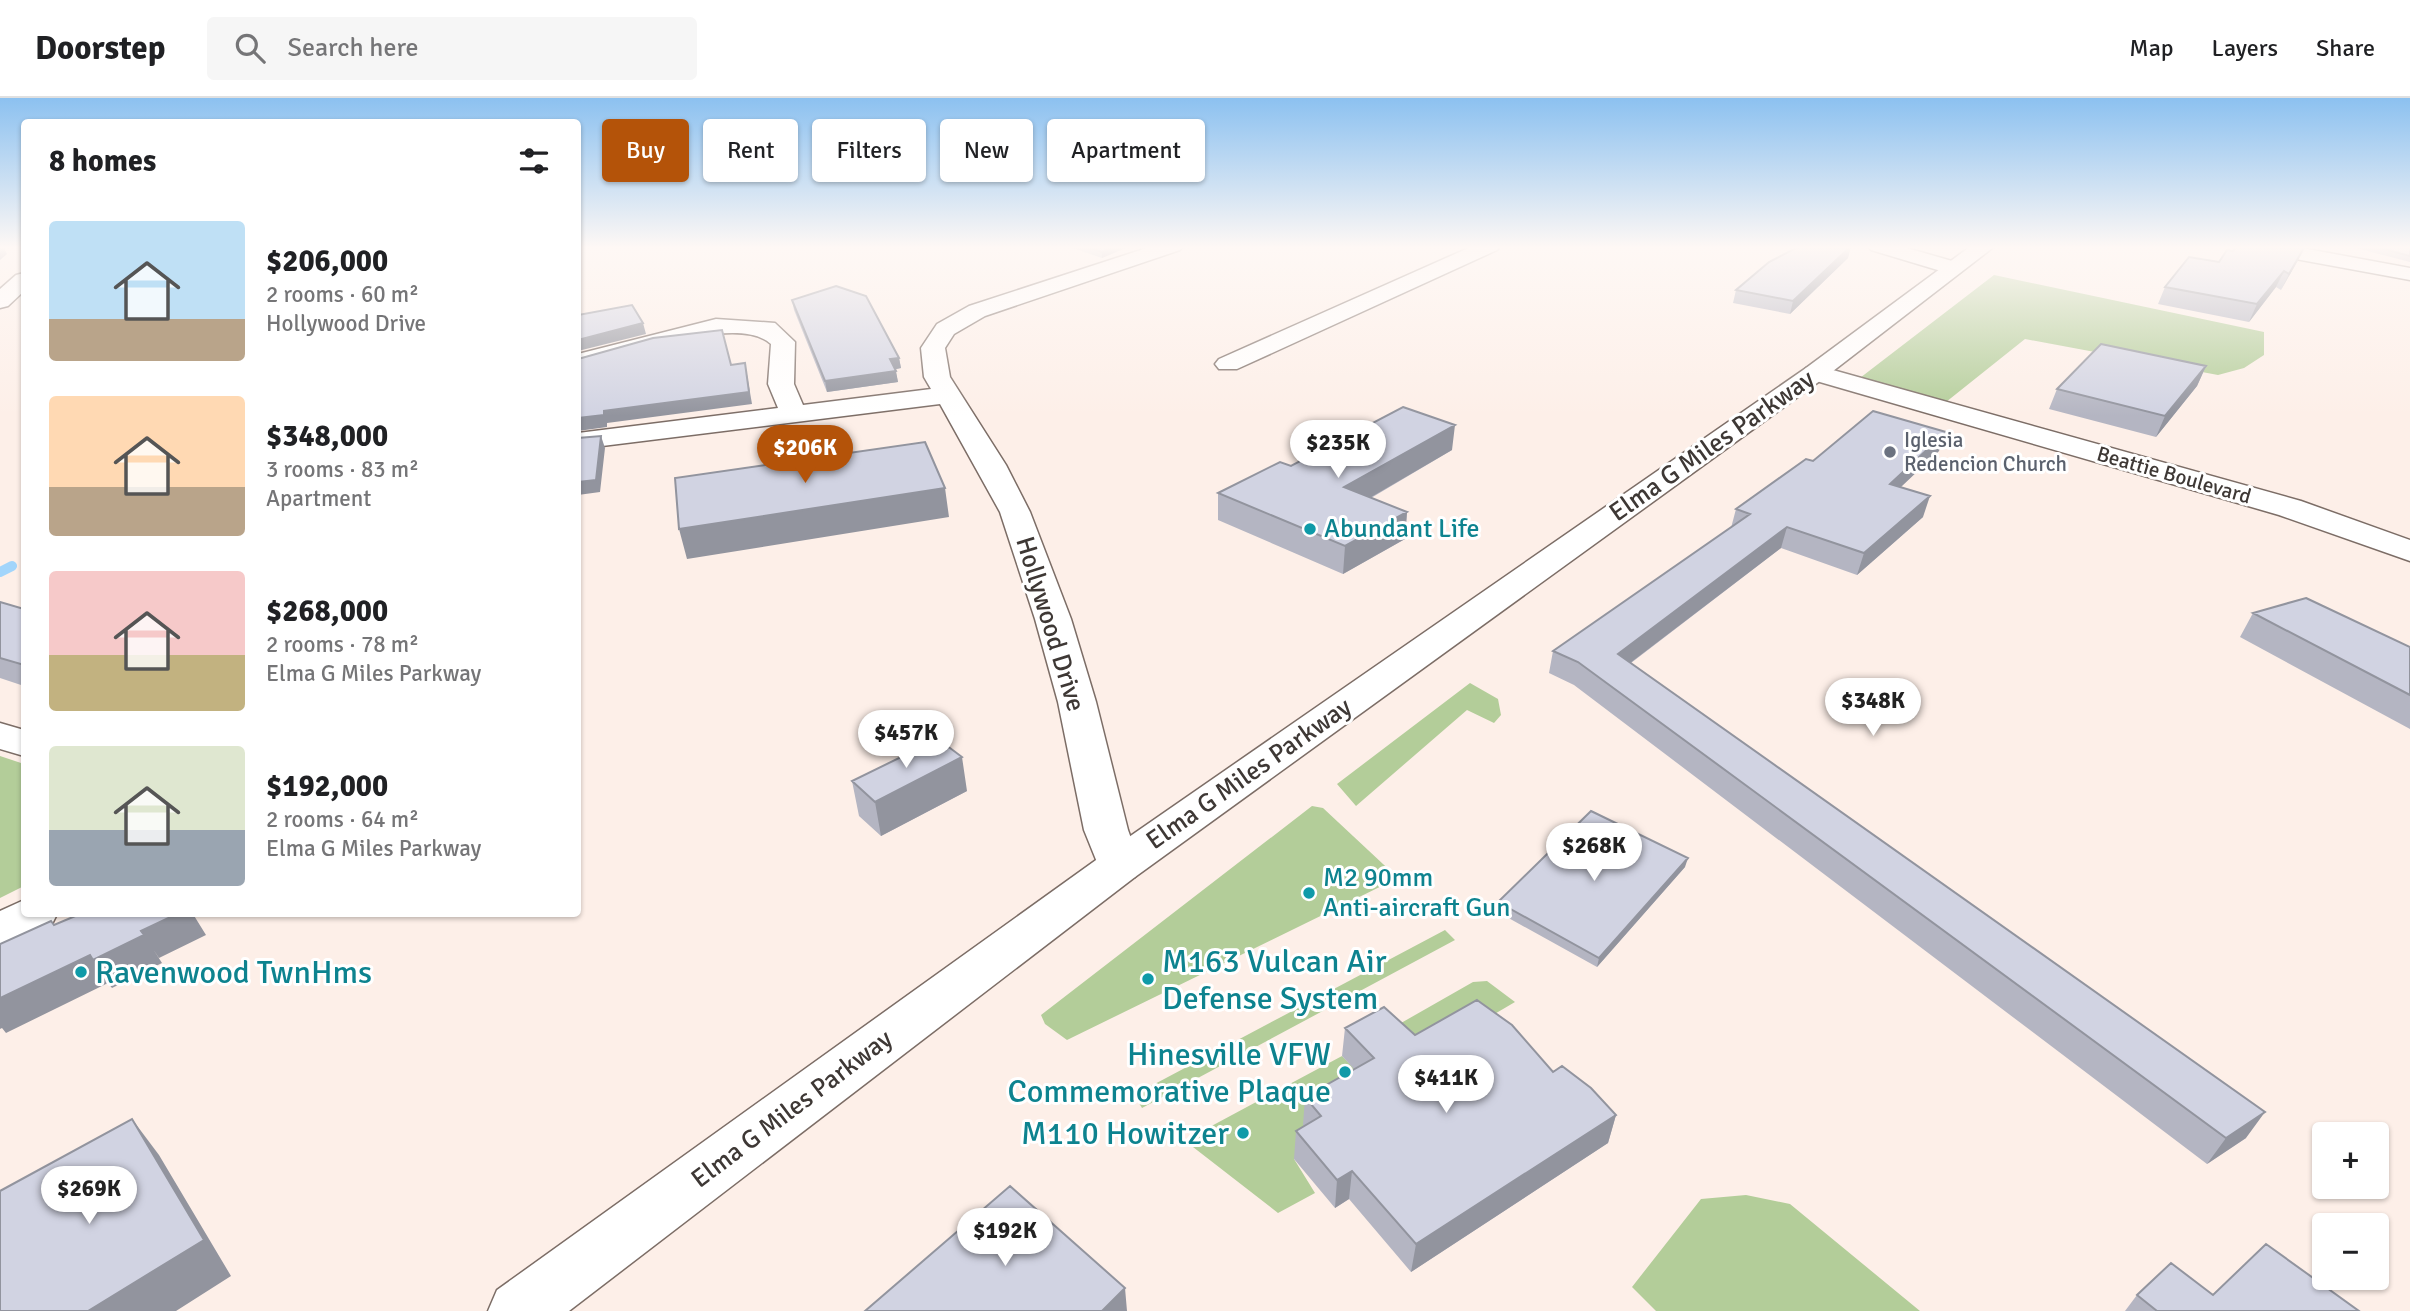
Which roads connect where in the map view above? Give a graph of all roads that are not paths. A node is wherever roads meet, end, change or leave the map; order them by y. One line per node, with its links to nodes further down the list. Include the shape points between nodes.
1 (1004, 303): 7 (street, Hollywood Drive, via 945,328 933,348 937,377)
2 (1365, 303): 5 (street)
3 (1906, 303): 6 (street, Elma G Miles Parkway)
4 (581, 361): 8 (street, via 716,326 767,328 783,342 781,384)
5 (1228, 365)
6 (1815, 373): 10 (street, Beattie Boulevard, via 2290,508); 13 (street, Elma G Miles Parkway)
7 (947, 395): 8 (street); 13 (street, Hollywood Drive, via 1015,512 1054,619)
8 (793, 413): 9 (street)
9 (581, 441)
10 (2410, 551)
11 (0, 735): 12 (street)
12 (21, 743)
13 (1119, 866): 16 (street, Elma G Miles Parkway)
14 (28, 917): 15 (street)
15 (0, 931)
16 (519, 1311)

